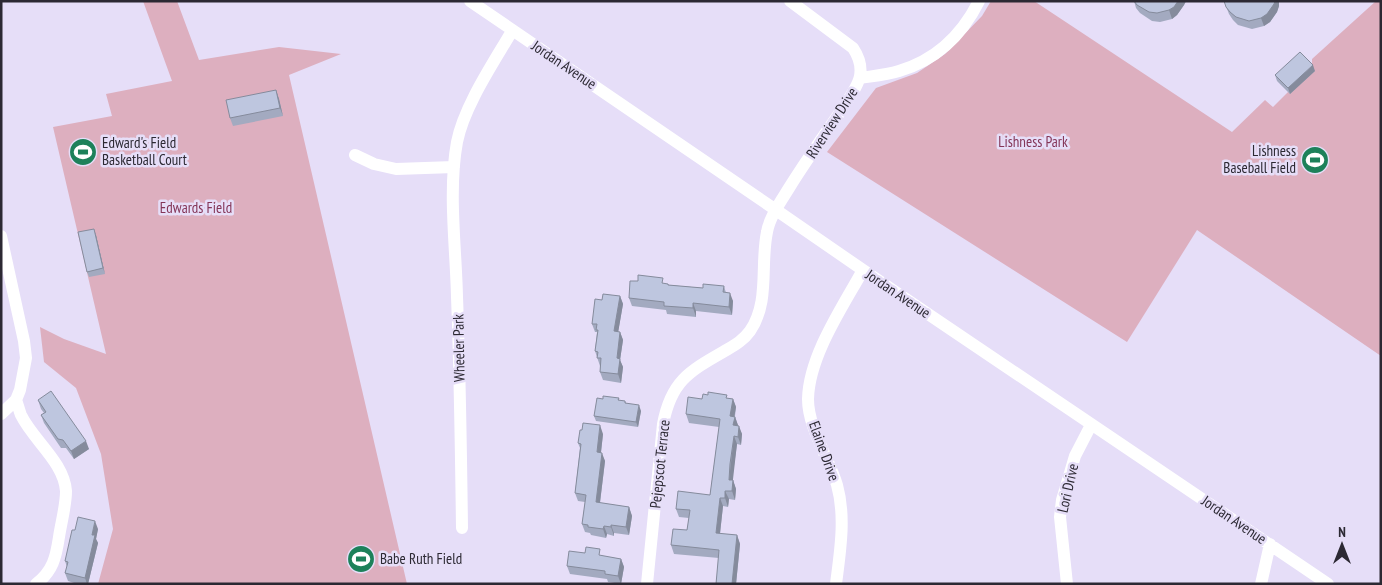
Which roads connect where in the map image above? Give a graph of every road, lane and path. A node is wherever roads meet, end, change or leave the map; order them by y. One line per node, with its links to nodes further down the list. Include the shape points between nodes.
1 (470, 1): 4 (street, Jordan Avenue)
2 (790, 1): 5 (street, Riverview Drive, via 853,48 861,67)
3 (979, 1): 5 (street, via 959,34 920,63 904,70)
4 (512, 31): 7 (street, Wheeler Park, via 467,112 457,141); 8 (street, Jordan Avenue)
5 (860, 78): 8 (street, Riverview Drive)
6 (355, 155): 7 (street, via 396,169)
7 (454, 167): 14 (street, Wheeler Park)
8 (776, 210): 10 (street, Jordan Avenue); 17 (street, Pejepscot Terrace, via 768,229 764,289 756,321 739,343 687,374 666,408)
9 (1, 236): 11 (street, via 26,358)
10 (863, 270): 13 (street, Jordan Avenue); 18 (street, Elaine Drive, via 823,343 813,370 808,401 815,431 838,488 842,520)
11 (16, 400): 12 (street); 16 (street, via 22,416 55,463 66,491 52,566)
12 (1, 414)
13 (1091, 425): 15 (street, Jordan Avenue); 19 (street, Lori Drive, via 1075,456 1062,500 1060,517)
14 (462, 528)
15 (1270, 544): 20 (street); 21 (street, Jordan Avenue)
16 (36, 584)
17 (647, 584)
18 (836, 584)
19 (1067, 584)
20 (1262, 584)
21 (1328, 584)

